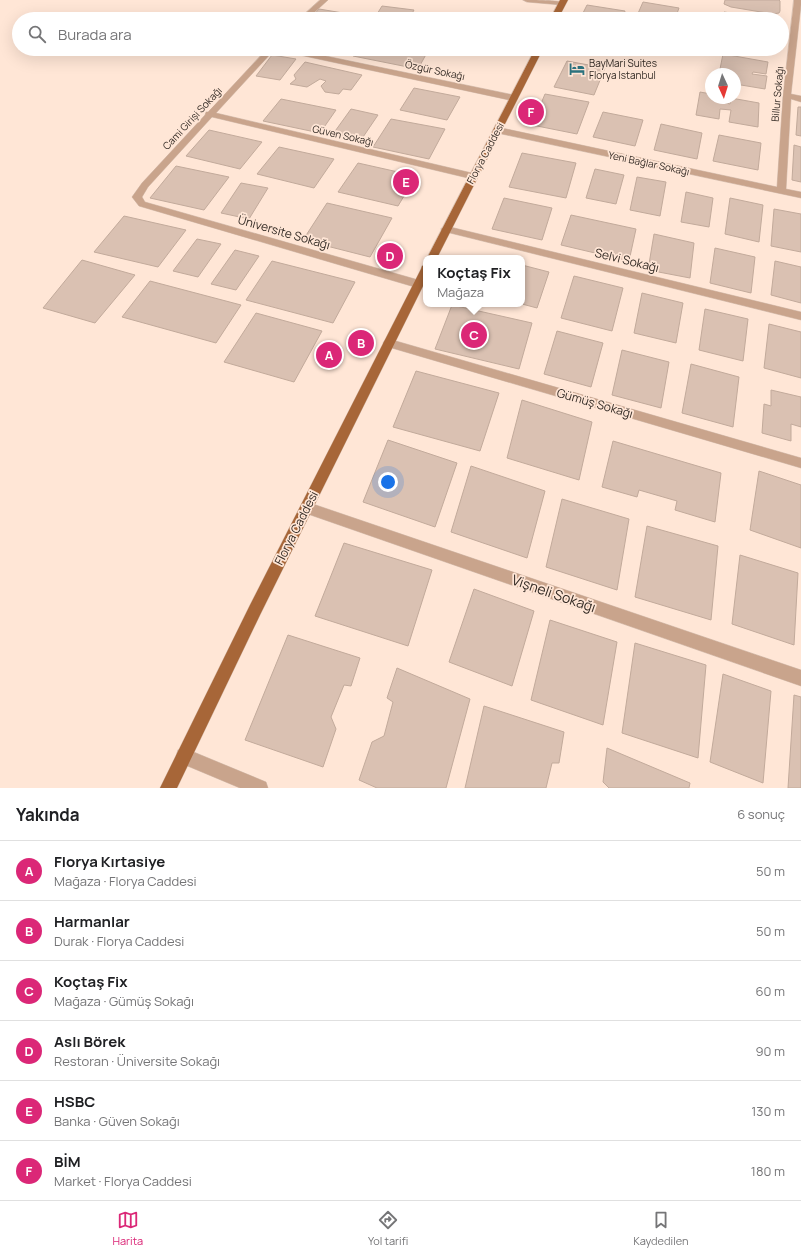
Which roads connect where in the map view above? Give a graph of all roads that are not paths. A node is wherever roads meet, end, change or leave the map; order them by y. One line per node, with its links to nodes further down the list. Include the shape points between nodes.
1 (324, 0): 6 (street)
2 (527, 0): 4 (street)
3 (798, 0): 8 (street, Billur Sokağı)
4 (542, 1): 5 (street)
5 (563, 2): 7 (main road)
6 (311, 12)
7 (558, 12)
8 (798, 32): 12 (street, Billur Sokağı)
9 (264, 56): 15 (street, Cami Girişi Sokağı)
10 (313, 56): 13 (street, Özgür Sokağı)
11 (535, 56): 13 (main road, Florya Caddesi)
12 (787, 96): 14 (street); 18 (street, Billur Sokağı)
13 (514, 98): 16 (main road, Florya Caddesi)
14 (801, 99)
15 (209, 114): 17 (street, Güven Sokağı); 20 (street, Cami Girişi Sokağı, via 145,185 137,197)
16 (497, 130): 17 (main road, Florya Caddesi); 18 (street, Yeni Bağlar Sokağı)
17 (472, 176): 21 (main road, Florya Caddesi)
18 (781, 191): 19 (street, Yeni Bağlar Sokağı)
19 (801, 195)
20 (142, 204): 24 (street, Üniversite Sokağı)
21 (446, 229): 22 (main road, Florya Caddesi); 25 (street, Selvi Sokağı)
22 (433, 255)
23 (423, 275): 24 (main road, Florya Caddesi)
24 (418, 284): 26 (main road, Florya Caddesi)
25 (801, 316)
26 (389, 343): 27 (street, Gümüş Sokağı); 28 (main road, Florya Caddesi)
27 (801, 463)
28 (306, 508): 29 (street, Vişneli Sokağı); 30 (main road, Florya Caddesi)
29 (801, 678)
30 (184, 756): 31 (main road, Florya Caddesi); 32 (street)
31 (168, 788)
32 (260, 788)

